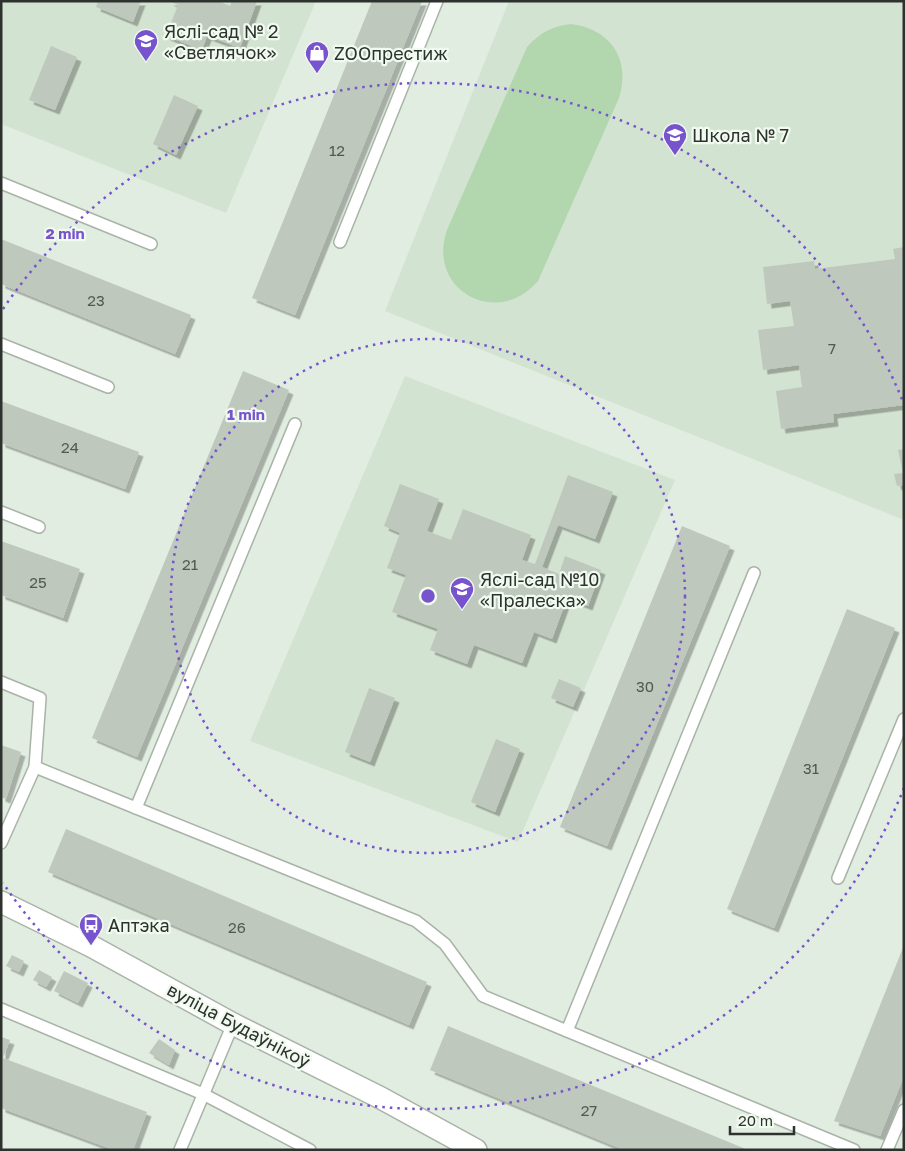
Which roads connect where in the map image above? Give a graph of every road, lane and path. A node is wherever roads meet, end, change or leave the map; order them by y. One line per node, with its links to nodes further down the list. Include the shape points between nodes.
1 (437, 1): 3 (lane)
2 (1, 183): 4 (lane)
3 (340, 242)
4 (151, 244)
5 (1, 344): 6 (lane)
6 (108, 387)
7 (295, 424): 14 (lane)
8 (1, 512): 9 (lane)
9 (39, 527)
10 (754, 574): 20 (lane)
11 (1, 682): 13 (lane, via 40,698)
12 (904, 720): 16 (lane)
13 (35, 767): 14 (lane); 15 (lane)
14 (136, 808): 20 (lane, via 416,921 445,944 483,996)
15 (1, 843)
16 (838, 878)
17 (1, 902): 19 (street, вуліца Будаўнікоў, via 92,946)
18 (1, 1009): 21 (lane)
19 (233, 1024): 21 (lane); 25 (street, вуліца Будаўнікоў)
20 (567, 1032): 26 (lane)
21 (203, 1094): 23 (lane); 24 (lane)
22 (904, 1110): 27 (lane)
23 (180, 1150)
24 (310, 1150)
25 (476, 1150)
26 (854, 1150)
27 (887, 1150)

